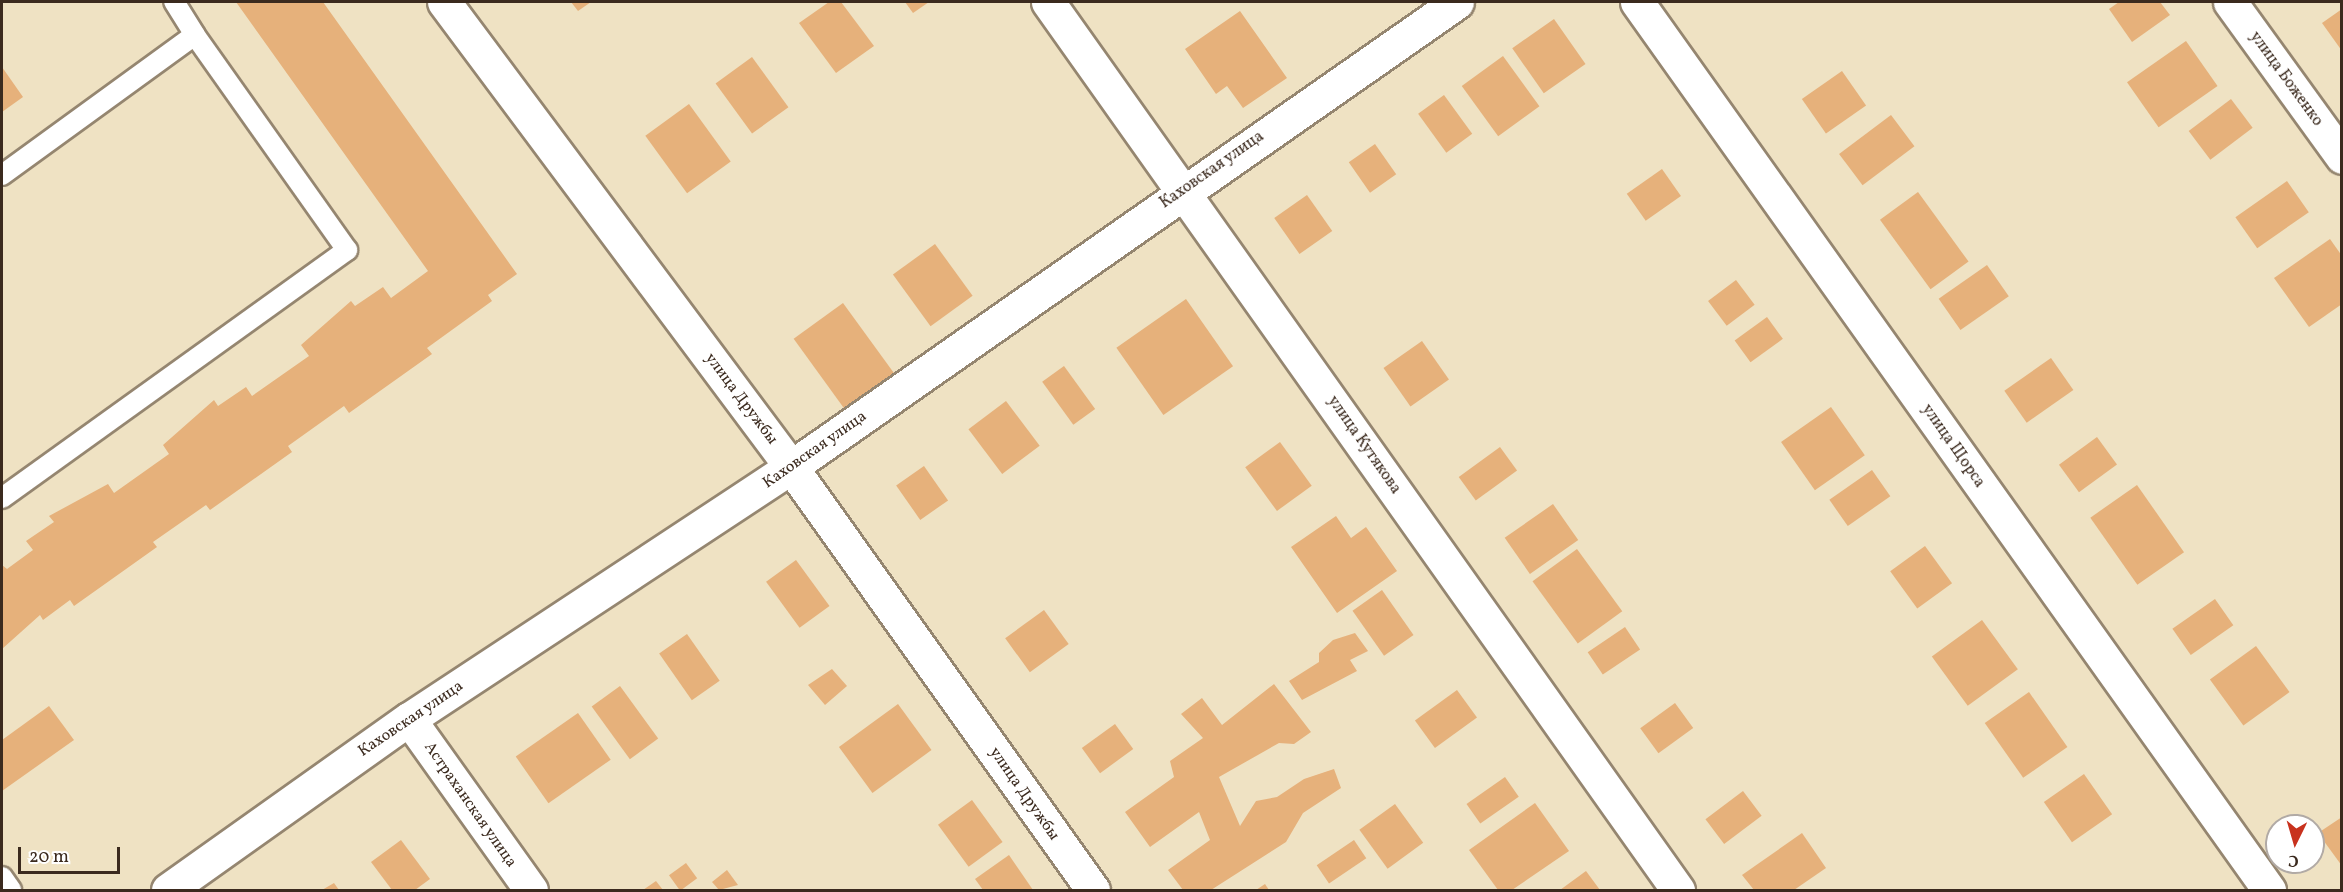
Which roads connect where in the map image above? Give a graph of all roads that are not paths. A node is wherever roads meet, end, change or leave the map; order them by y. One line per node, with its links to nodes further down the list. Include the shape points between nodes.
1 (174, 2): 7 (lane)
2 (444, 2): 11 (street, улица Дружбы)
3 (1048, 2): 10 (street, улица Кутякова)
4 (1457, 2): 10 (street, Каховская улица)
5 (1637, 2): 20 (street, улица Щорса)
6 (2230, 2): 8 (street, улица Боженко)
7 (195, 35): 9 (lane); 12 (lane, via 347,250)
8 (2342, 157)
9 (2, 175)
10 (1184, 189): 11 (street, Каховская улица); 19 (street, улица Кутякова)
11 (792, 467): 13 (street, Каховская улица); 18 (street, улица Дружбы)
12 (2, 498)
13 (409, 719): 16 (street, Каховская улица); 17 (street, Астраханская улица)
14 (2, 877): 15 (lane)
15 (11, 891)
16 (168, 891)
17 (531, 891)
18 (1093, 891)
19 (1678, 891)
20 (2269, 891)

